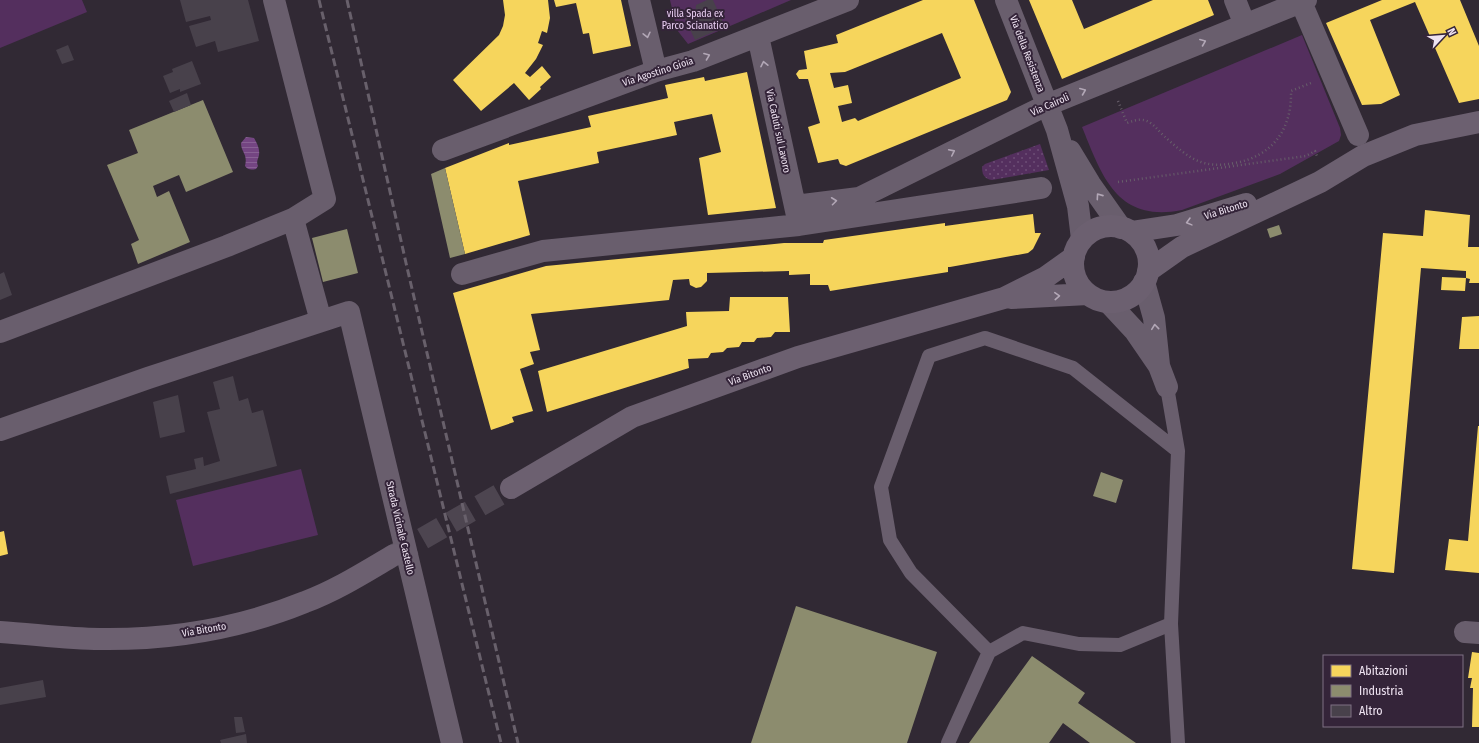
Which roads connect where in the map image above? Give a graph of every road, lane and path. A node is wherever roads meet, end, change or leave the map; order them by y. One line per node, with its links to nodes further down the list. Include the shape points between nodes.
1 (274, 0): 21 (street, via 326,199)
2 (639, 0): 9 (street, one-way to 9)
3 (848, 0): 8 (street, Via Agostino Gioia)
4 (1006, 0): 11 (street, Via della Resistenza)
5 (1235, 0): 7 (street)
6 (1303, 1): 7 (street, Via Cairoli); 15 (street)
7 (1246, 25): 11 (street, Via Cairoli, one-way to 7)
8 (758, 36): 9 (street, Via Agostino Gioia, one-way to 8, via 693,61); 20 (street, Via Caduti sul Lavoro, one-way to 8)
9 (656, 71): 16 (street, Via Agostino Gioia)
10 (1291, 91): 13 (path, via 1289,116 1282,132 1271,146 1258,156 1235,163 1223,165 1200,162 1174,145 1154,125 1135,120)
11 (1047, 105): 14 (street, Via della Resistenza); 20 (street, Via Cairoli, one-way to 11, via 859,198)
12 (1479, 122): 17 (main road, Via Bitonto, via 1415,135 1363,156)
13 (1127, 123)
14 (1057, 130): 22 (street, Via della Resistenza, one-way to 14, via 1090,184); 23 (street, Via della Resistenza, via 1078,206)
15 (1358, 135)
16 (444, 150)
17 (1323, 179): 18 (path, via 1315,151 1306,156); 22 (main road, Via Bitonto, one-way to 22, via 1177,225); 25 (main road, Via Bitonto, via 1182,247)
18 (1112, 183)
19 (1041, 188): 20 (street)
20 (797, 216): 24 (street, via 543,251)
21 (293, 219): 29 (street); 30 (street)
22 (1126, 230): 23 (main road, via 1111,226 1100,228 1090,232); 25 (main road, via 1140,240 1146,249)
23 (1078, 248): 26 (main road, via 1073,267 1080,286); 27 (main road, via 1046,277)
24 (462, 274)
25 (1146, 276): 28 (main road, via 1138,290 1129,297); 31 (street, one-way to 25)
26 (1088, 294): 27 (main road, one-way to 26); 28 (main road)
27 (1004, 298): 35 (main road, Via Bitonto, via 798,357 632,417)
28 (1108, 302): 31 (street, via 1135,331)
29 (321, 321): 33 (street); 40 (street, Strada Vicinale Castello, via 349,312)
30 (0, 332)
31 (1159, 366): 32 (street)
32 (1167, 387): 34 (lane)
33 (0, 430)
34 (1178, 451): 37 (lane); 39 (lane, via 1073,368 985,338 929,356 881,487 890,540 911,573)
35 (511, 488)
36 (394, 555): 38 (main road, Via Bitonto, via 351,581 306,602 260,618 212,630 165,637 100,639)
37 (1171, 624): 39 (lane, via 1120,644 1079,644 1023,633); 42 (lane)
38 (0, 632)
39 (989, 652): 41 (lane)
40 (452, 743)
41 (948, 743)
42 (1178, 743)

